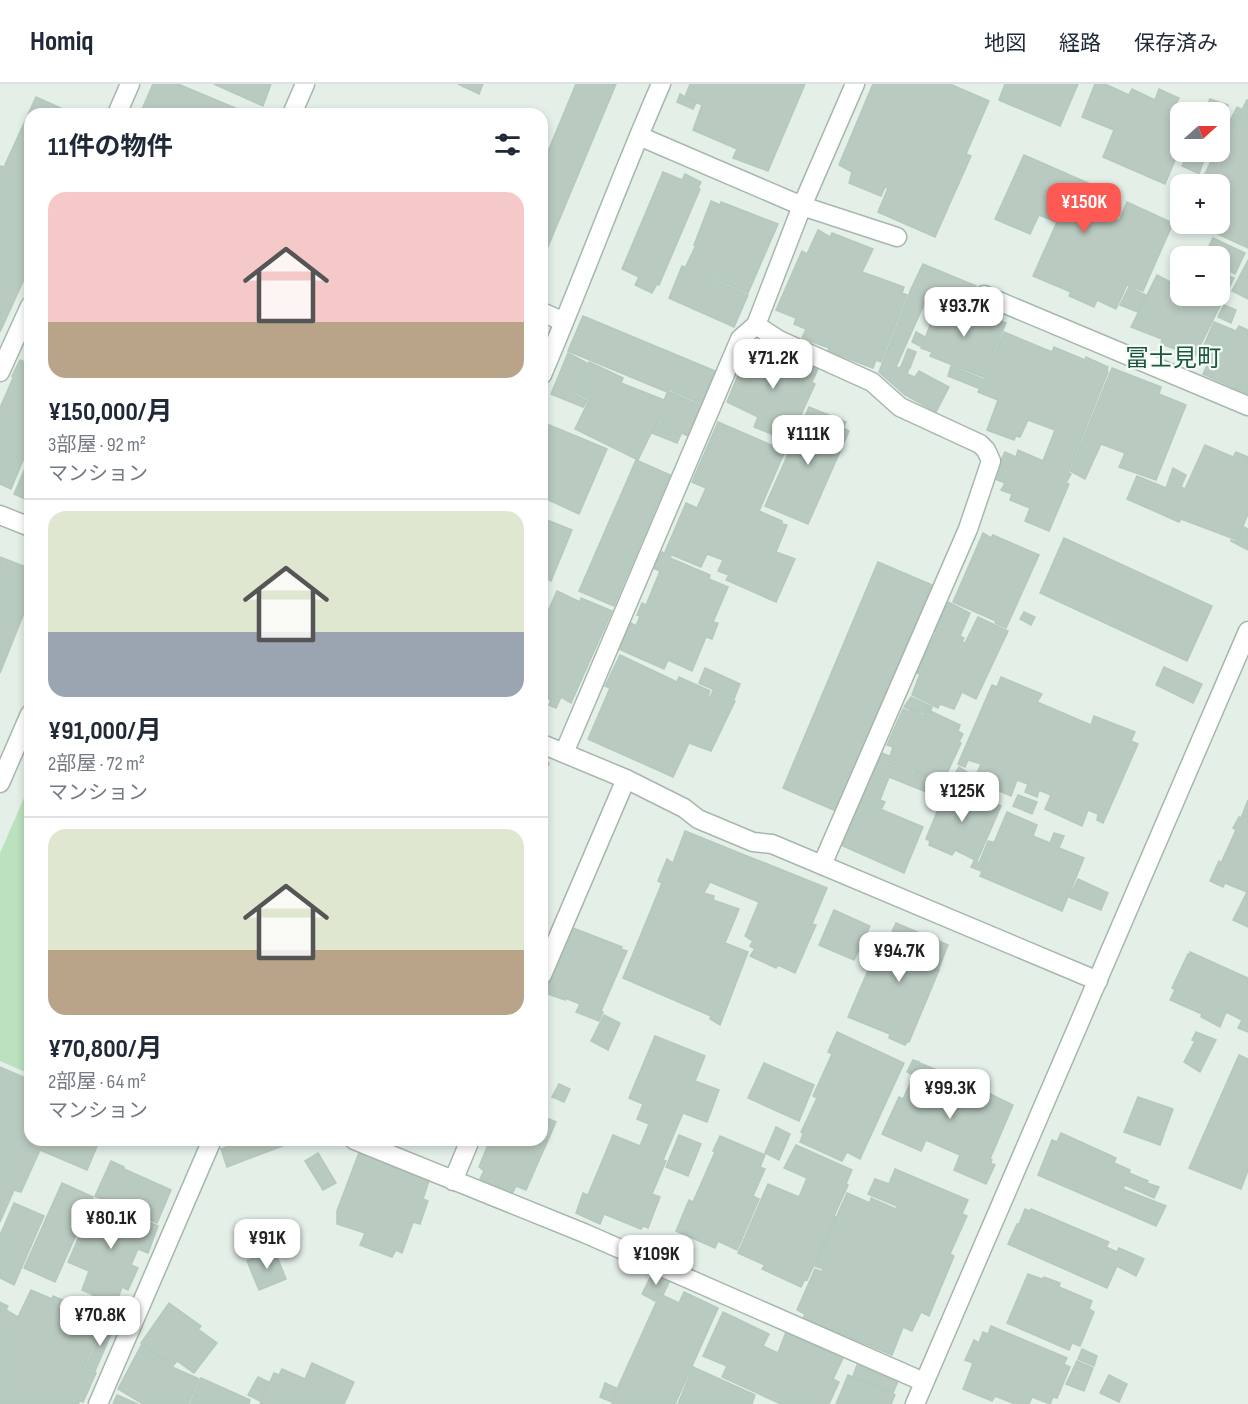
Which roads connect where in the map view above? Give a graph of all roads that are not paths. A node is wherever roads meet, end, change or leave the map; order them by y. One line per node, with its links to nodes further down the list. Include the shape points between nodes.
1 (130, 84): 5 (street)
2 (305, 84): 6 (street)
3 (661, 84): 7 (street)
4 (855, 84): 8 (street)
5 (120, 108)
6 (295, 108)
7 (639, 136): 8 (street); 13 (street)
8 (802, 206): 9 (street); 14 (street)
9 (897, 237)
10 (984, 295): 17 (street)
11 (548, 315): 13 (street)
12 (24, 319): 16 (street)
13 (564, 322): 15 (street)
14 (756, 325): 23 (street, via 740,339); 26 (street, via 779,340 872,382 900,407 980,444 991,461 968,529)
15 (548, 361)
16 (0, 372)
17 (1248, 406)
18 (0, 514): 19 (street)
19 (24, 524)
20 (1248, 632): 28 (street)
21 (24, 728): 25 (street)
22 (548, 746): 23 (street)
23 (564, 753): 24 (street)
24 (626, 779): 26 (street, via 698,819); 27 (street)
25 (0, 783)
26 (822, 865): 28 (street)
27 (548, 961)
28 (1098, 981): 33 (street)
29 (209, 1146): 34 (street)
30 (368, 1146): 32 (street)
31 (468, 1146): 32 (street)
32 (453, 1181): 33 (street, via 584,1233)
33 (924, 1382): 35 (street)
34 (98, 1404)
35 (915, 1404)

